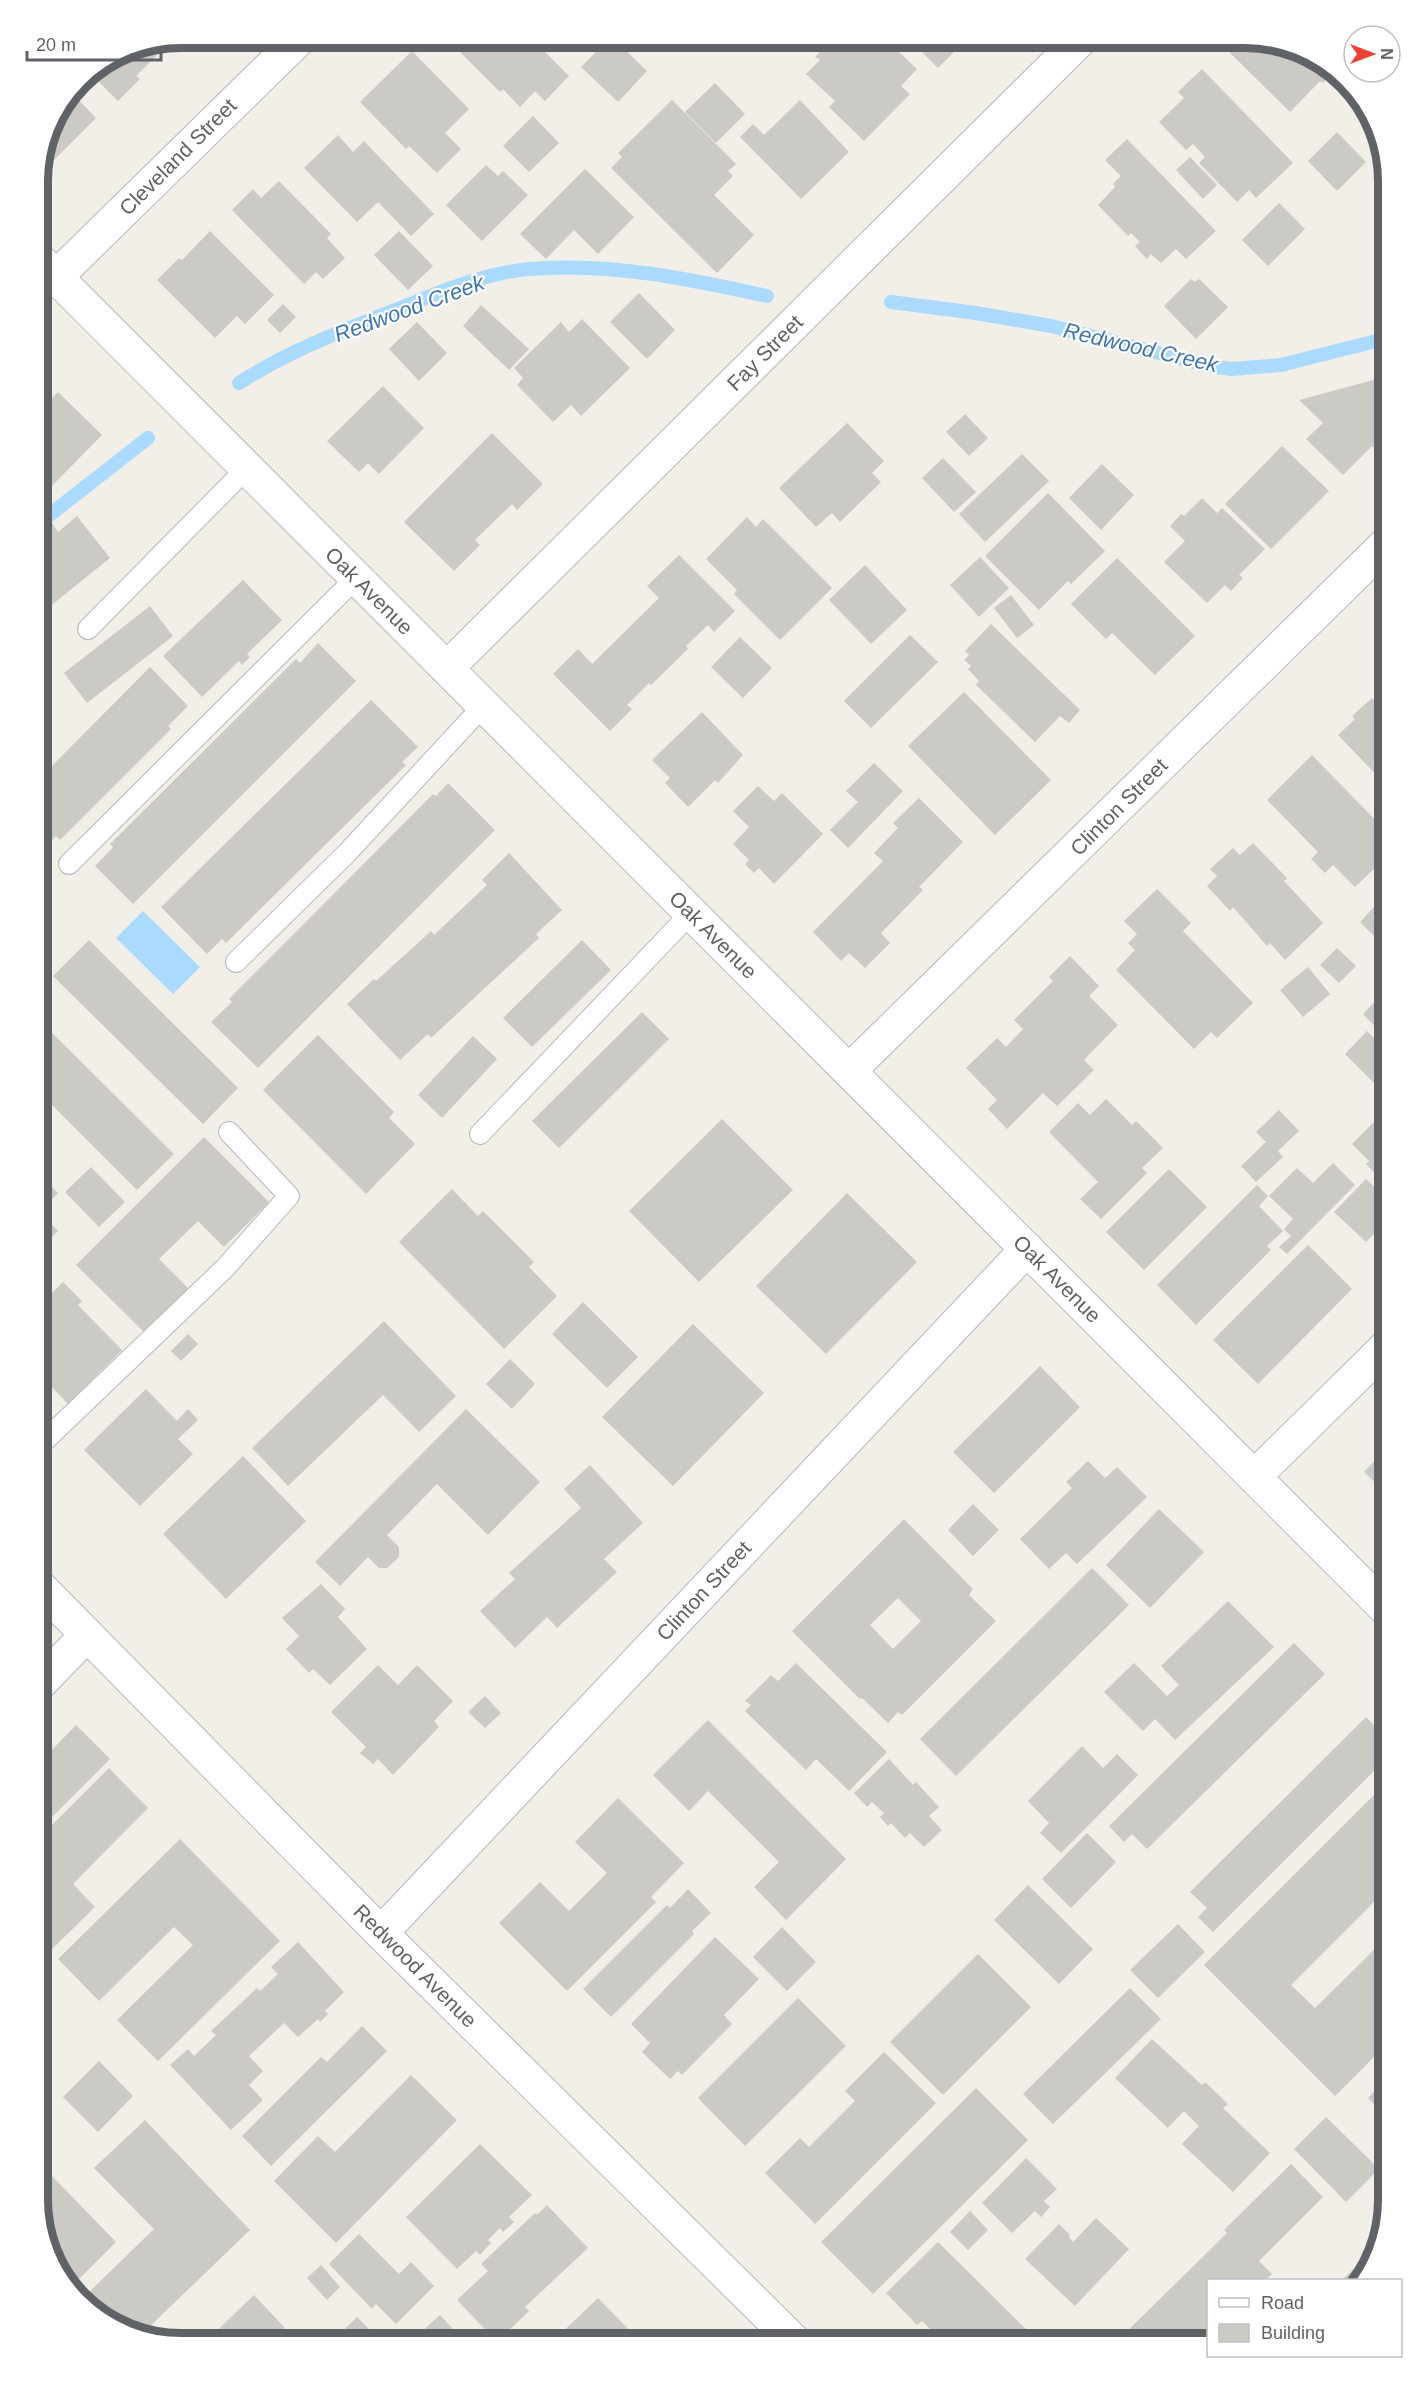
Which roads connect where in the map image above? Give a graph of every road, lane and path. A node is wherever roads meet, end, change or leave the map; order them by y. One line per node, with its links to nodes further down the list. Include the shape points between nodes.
1 (289, 48): 3 (street, Cleveland Street)
2 (1072, 48): 9 (street, Fay Street)
3 (48, 267)
4 (48, 269): 5 (street, Oak Avenue)
5 (246, 469): 7 (street, Oak Avenue); 8 (lane)
6 (1378, 553): 14 (street, Clinton Street)
7 (356, 578): 9 (street, Oak Avenue); 11 (lane)
8 (88, 629)
9 (447, 668): 10 (street, Oak Avenue)
10 (484, 705): 12 (street, Oak Avenue); 13 (lane, via 347,853)
11 (69, 864)
12 (691, 913): 14 (street, Oak Avenue); 16 (lane)
13 (236, 962)
14 (849, 1071): 17 (street, Oak Avenue)
15 (229, 1132): 19 (lane, via 290,1196 225,1268)
16 (480, 1134)
17 (1027, 1249): 20 (street, Oak Avenue); 25 (street, Clinton Street)
18 (1378, 1356): 20 (street)
19 (48, 1437)
20 (1254, 1477): 22 (street, Oak Avenue)
21 (48, 1595): 23 (street, Redwood Avenue)
22 (1378, 1600)
23 (87, 1635): 24 (street); 25 (street, Redwood Avenue)
24 (48, 1675)
25 (381, 1933): 26 (street, Redwood Avenue)
26 (786, 2333)

